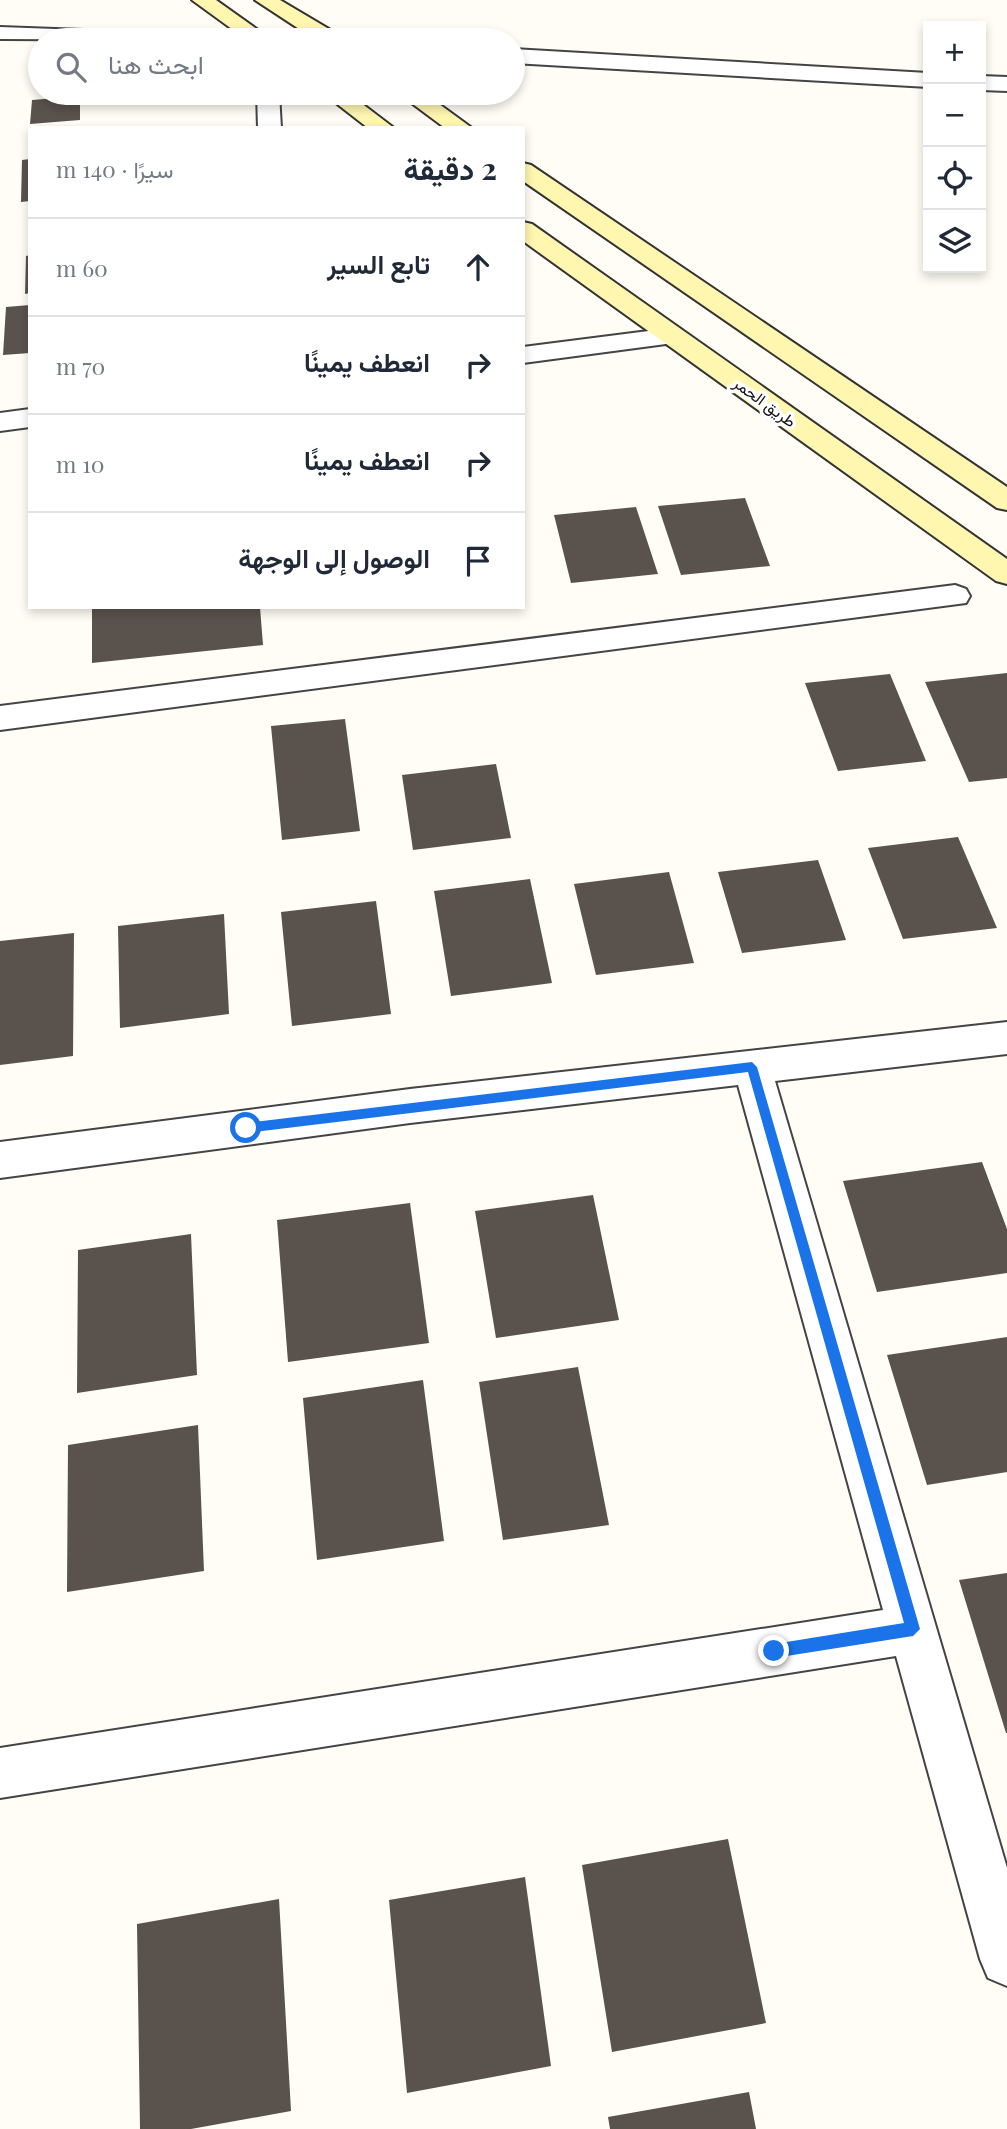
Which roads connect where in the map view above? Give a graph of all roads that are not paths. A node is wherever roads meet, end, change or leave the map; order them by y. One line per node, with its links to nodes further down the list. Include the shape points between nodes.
1 (202, 0): 3 (street)
2 (265, 0): 4 (street)
3 (243, 28)
4 (311, 28)
5 (0, 33): 6 (street)
6 (28, 34)
7 (525, 57): 8 (street)
8 (923, 80)
9 (986, 83): 10 (street)
10 (1007, 84)
11 (269, 105): 14 (street)
12 (351, 105): 15 (street)
13 (427, 105): 16 (street)
14 (270, 126)
15 (380, 126)
16 (458, 126)
17 (525, 171): 23 (street)
18 (525, 230): 19 (street, طريق الحمر)
19 (672, 336): 20 (street); 24 (street, طريق الحمر)
20 (525, 355)
21 (28, 418): 22 (street)
22 (0, 422)
23 (1007, 501)
24 (1007, 574)
25 (955, 596): 26 (street)
26 (0, 718)
27 (1007, 1038): 28 (street)
28 (752, 1067): 29 (street); 30 (street)
29 (0, 1160)
30 (913, 1629): 31 (street); 32 (street)
31 (0, 1773)
32 (1007, 1959)

